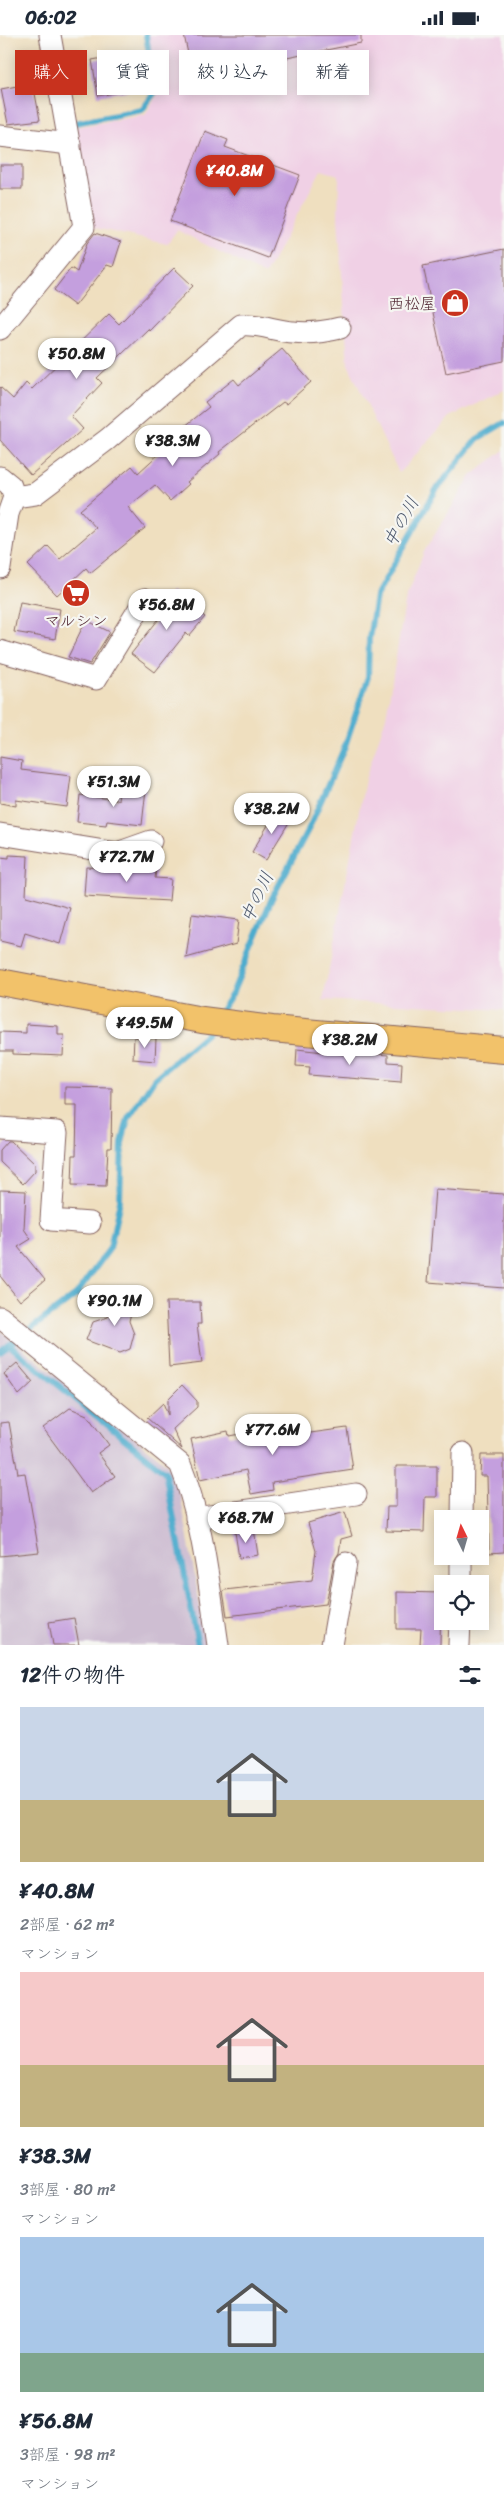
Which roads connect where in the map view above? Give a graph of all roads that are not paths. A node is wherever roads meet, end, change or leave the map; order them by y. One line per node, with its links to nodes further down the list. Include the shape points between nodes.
1 (50, 35): 3 (street)
2 (0, 136): 3 (street)
3 (70, 144): 5 (street, via 84,227)
4 (340, 328): 7 (street, via 318,333 242,325 108,439 35,494)
5 (0, 329)
6 (0, 477): 7 (street, via 10,486)
7 (14, 497): 8 (street, via 8,514)
8 (0, 569)
9 (145, 599): 10 (street, via 96,679)
10 (0, 651)
11 (0, 834): 12 (street, via 117,853)
12 (151, 841)
13 (0, 982): 14 (main road, via 202,1020)
14 (504, 1050)
15 (0, 1128): 16 (street, via 57,1133 51,1221)
16 (90, 1223)
17 (5, 1322): 21 (street, via 180,1464 188,1482)
18 (463, 1453): 20 (street)
19 (356, 1495): 21 (street)
20 (462, 1510)
21 (196, 1518): 24 (street)
22 (346, 1563): 25 (street)
23 (460, 1630): 26 (street)
24 (218, 1645)
25 (332, 1645)
26 (459, 1645)

